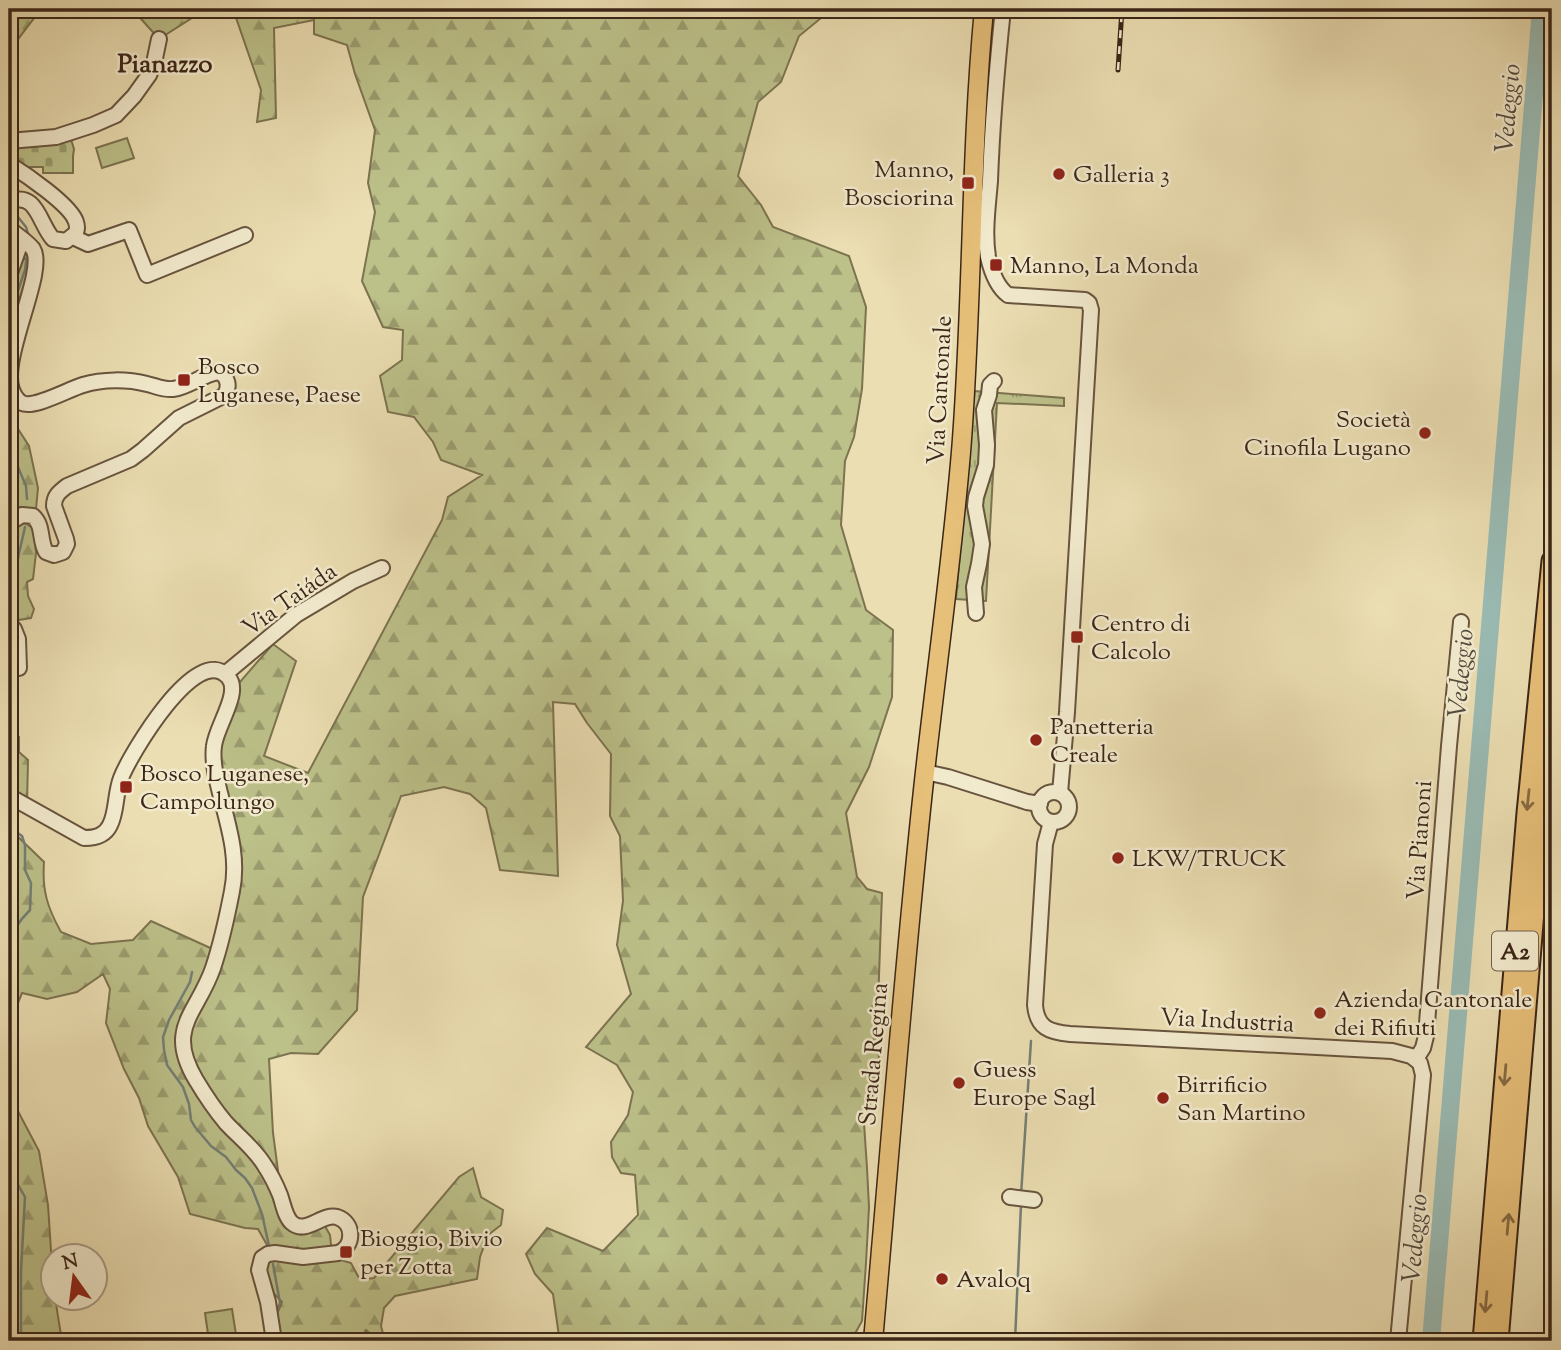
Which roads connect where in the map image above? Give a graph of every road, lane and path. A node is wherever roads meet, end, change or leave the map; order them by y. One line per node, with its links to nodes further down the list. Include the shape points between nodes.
1 (984, 9): 22 (main road, Via Cantonale, via 961,453)
2 (1003, 9): 23 (street, via 992,133 990,265 1008,295 1085,300 1091,310)
3 (159, 39): 4 (street, via 149,75 116,116 56,137)
4 (9, 141)
5 (9, 164): 9 (street, via 37,182 73,216 77,226)
6 (9, 202): 9 (street, via 22,198 30,202 53,239)
7 (9, 228): 10 (street)
8 (245, 235): 9 (street, via 147,275 129,230 88,244)
9 (73, 237)
10 (25, 242): 11 (street); 13 (street, via 34,253 35,266 9,370 10,387 23,403 101,382 173,389 219,372 228,388 222,397 179,418 144,450 58,493 54,506 67,544 63,552 46,552 41,526 33,516 22,515)
11 (9, 276)
12 (993, 381): 16 (street, via 984,410 986,465 975,506 982,544 974,587)
13 (9, 523)
14 (1552, 561): 31 (highway, A2, one-way to 31)
15 (382, 568): 20 (street, Via Taiáda, via 296,615)
16 (976, 613)
17 (1461, 622): 27 (street, Via Pianoni, via 1426,1036)
18 (9, 628): 19 (street, via 17,634)
19 (19, 668)
20 (225, 674): 24 (street, via 204,672 167,703 130,758 110,827 103,834 84,838); 28 (street, via 233,694 213,752 233,847 233,889 213,968 184,1029 184,1054 220,1115 262,1162 290,1221 304,1226 336,1217 351,1233 348,1246 338,1253 303,1256 275,1252 262,1258 259,1270)
21 (1552, 723): 32 (highway, A2, one-way to 21)
22 (925, 772): 25 (street); 29 (main road, Strada Regina)
23 (1060, 793): 25 (street, via 1050,792); 26 (street, via 1068,799 1069,810 1065,818)
24 (9, 796)
25 (1040, 804): 26 (street, via 1043,817)
26 (1051, 822): 27 (street, Via Industria, via 1045,844 1035,1005 1045,1028 1070,1034 1392,1051)
27 (1416, 1059): 30 (street, via 1423,1075)
28 (274, 1341)
29 (873, 1341)
30 (1398, 1341)
31 (1482, 1341)
32 (1498, 1341)

